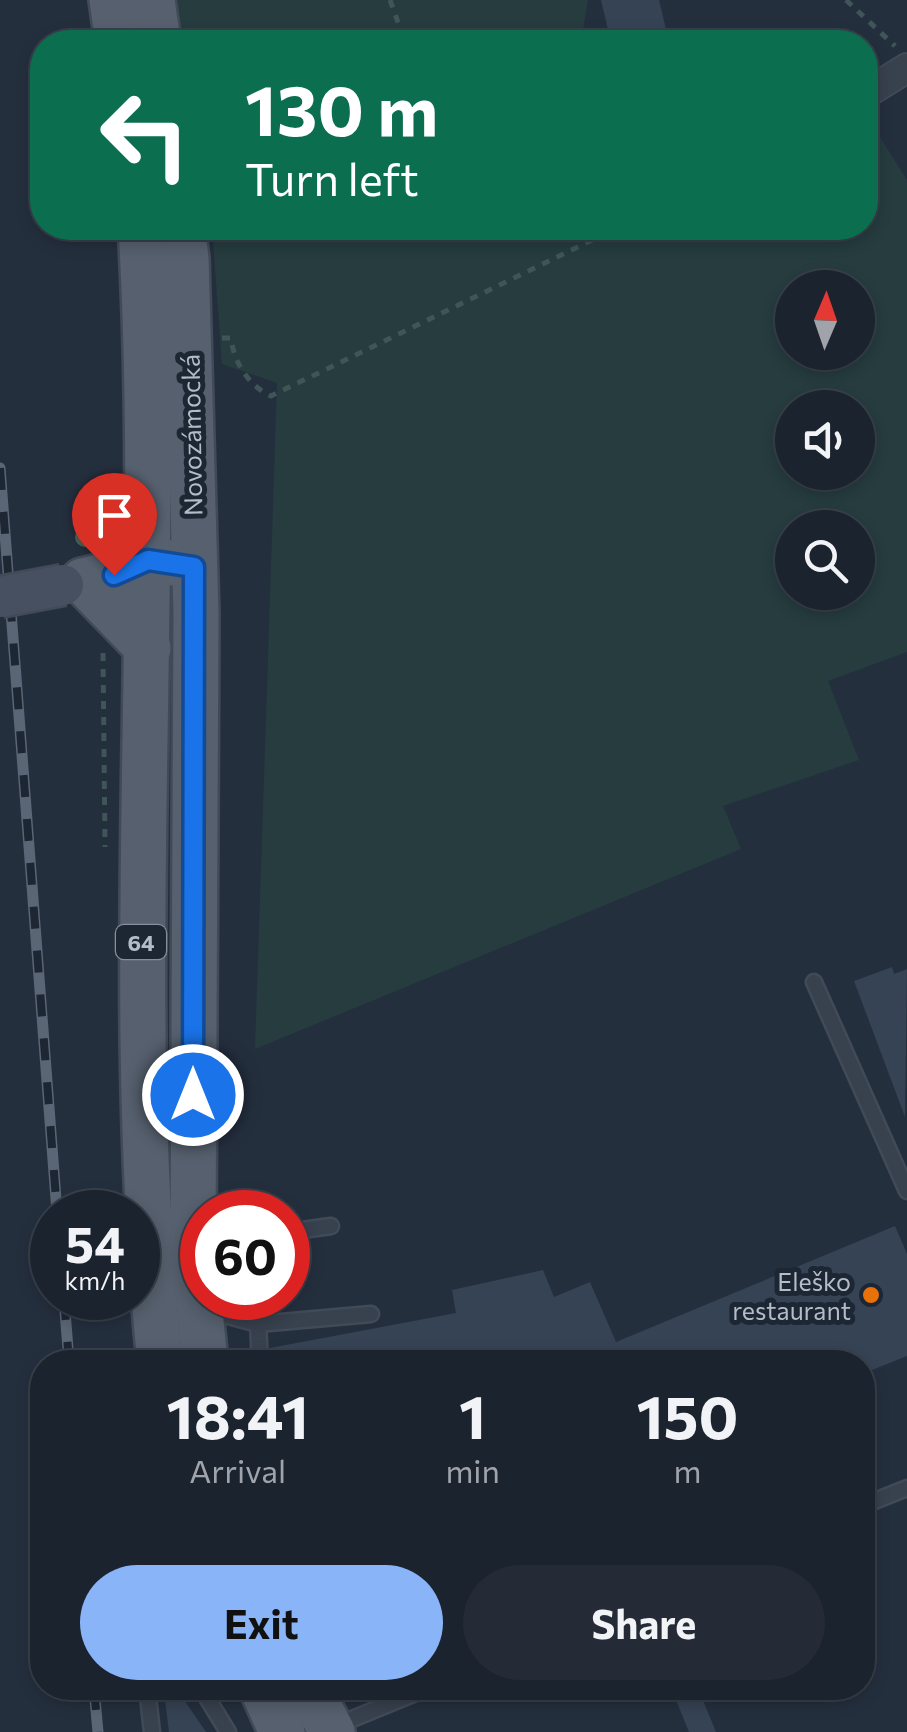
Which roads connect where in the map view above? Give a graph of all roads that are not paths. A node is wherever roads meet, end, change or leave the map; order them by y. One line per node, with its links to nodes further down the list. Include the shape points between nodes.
1 (112, 0): 3 (main road)
2 (152, 0): 4 (main road)
3 (116, 30)
4 (156, 30)
5 (906, 62): 6 (street)
6 (878, 84)
7 (142, 240): 9 (main road, Novozámocká / 64)
8 (183, 240): 10 (main road, Novozámocká / 64)
9 (148, 560): 10 (main road); 11 (main road); 13 (main road, Novozámocká / 64)
10 (194, 567): 15 (main road, Novozámocká / 64)
11 (73, 583): 12 (main road, bridge); 13 (main road)
12 (0, 597)
13 (148, 648): 23 (main road, Novozámocká / 64, via 140,985 146,1236)
14 (814, 982): 16 (lane)
15 (193, 1190)
16 (907, 1190)
17 (331, 1226): 18 (lane)
18 (310, 1229)
19 (371, 1314): 22 (lane)
20 (200, 1320): 24 (main road, Novozámocká / 64)
21 (244, 1320): 22 (lane)
22 (252, 1322): 25 (lane)
23 (159, 1350)
24 (203, 1350)
25 (258, 1350)
26 (907, 1488): 27 (lane)
27 (875, 1501)
28 (148, 1700): 34 (lane)
29 (208, 1700): 35 (lane)
30 (267, 1700): 36 (main road)
31 (314, 1700): 33 (main road)
32 (400, 1700): 33 (lane)
33 (328, 1731)
34 (152, 1732)
35 (228, 1732)
36 (282, 1732)

